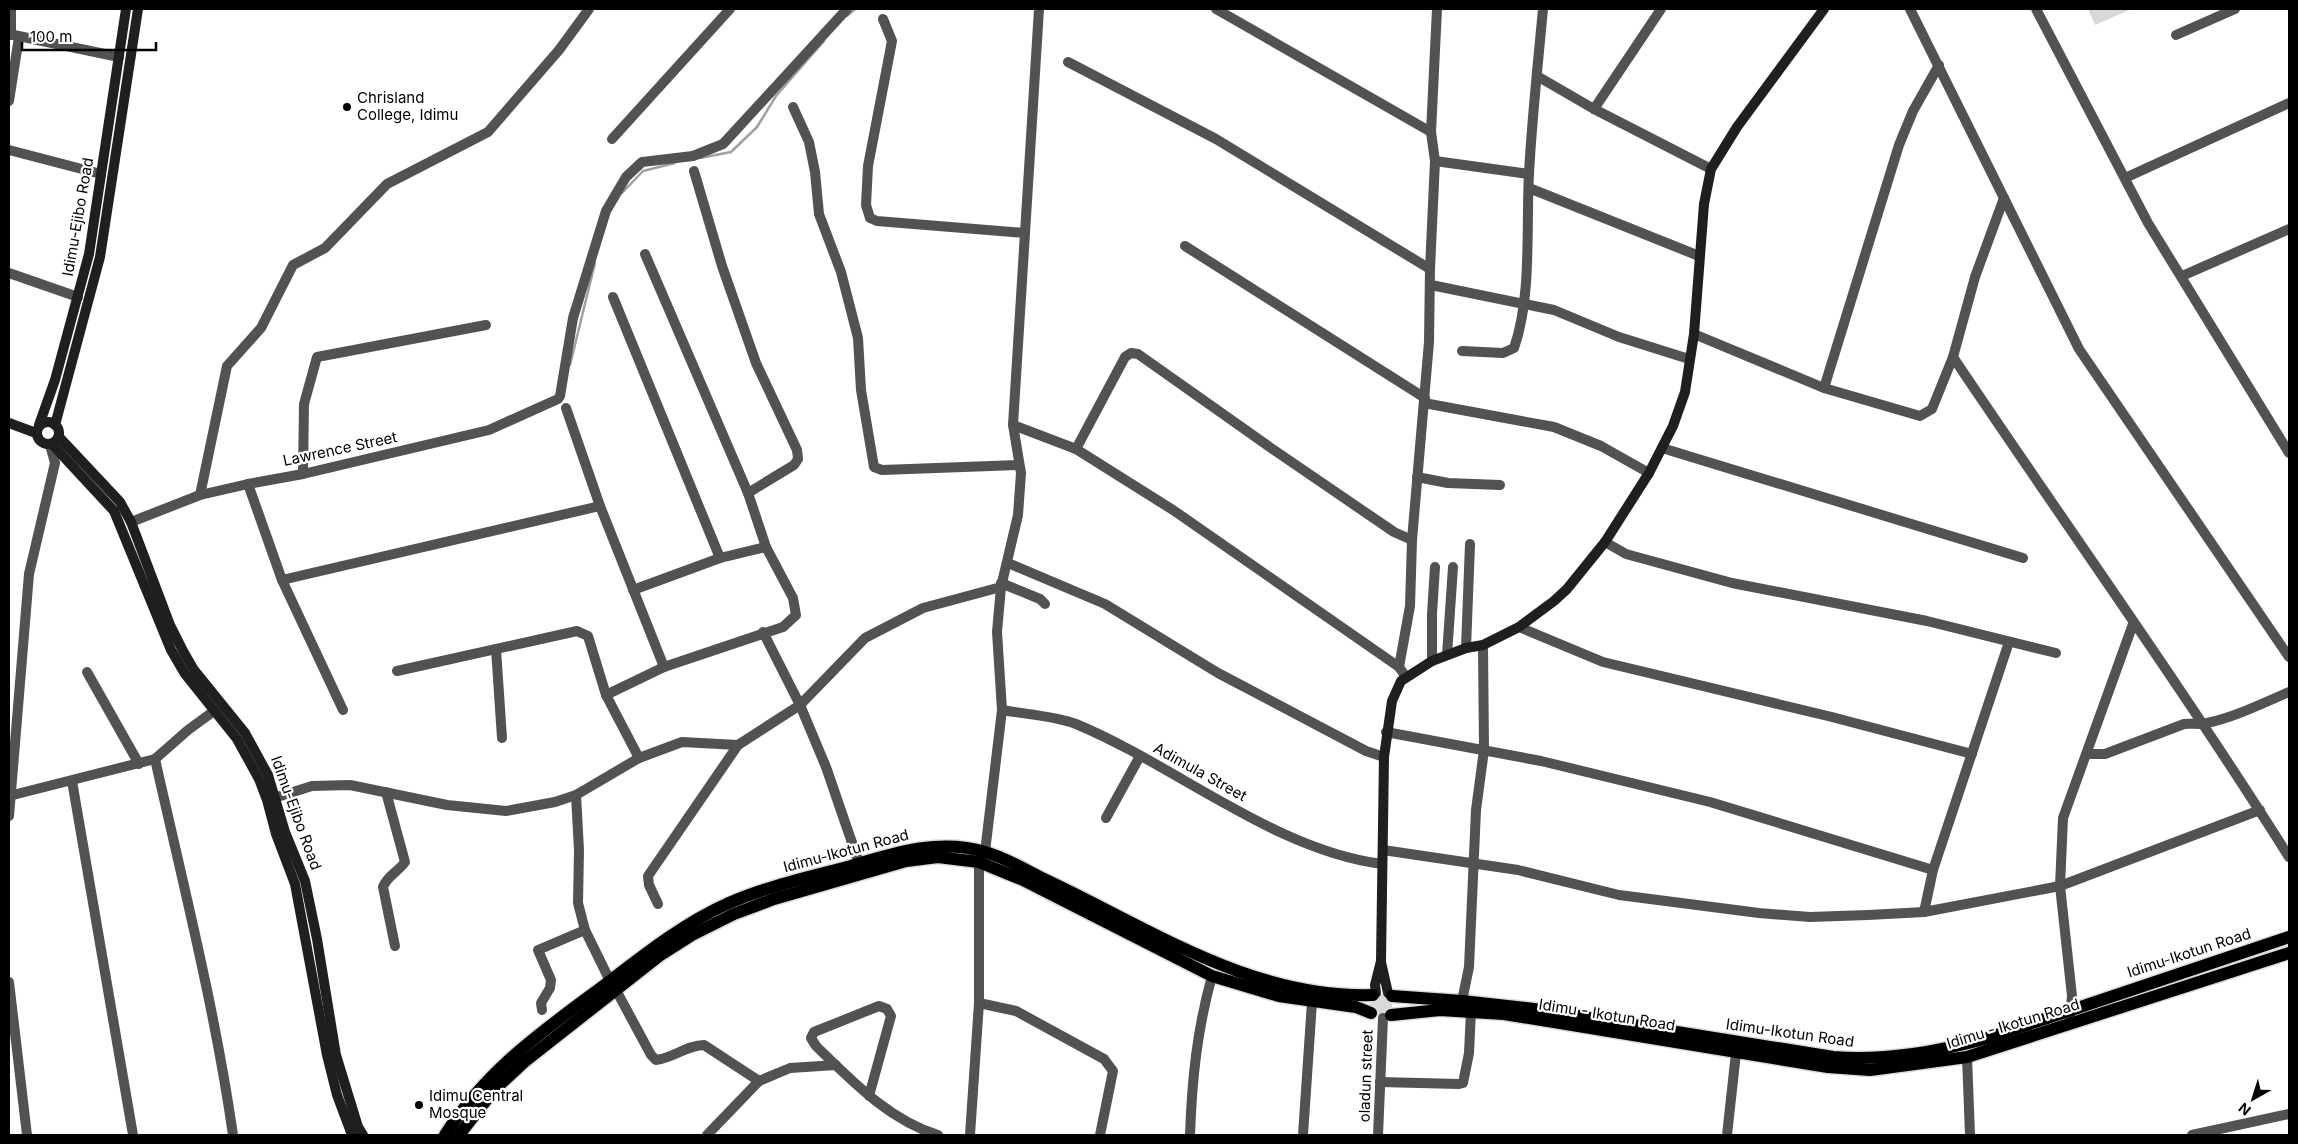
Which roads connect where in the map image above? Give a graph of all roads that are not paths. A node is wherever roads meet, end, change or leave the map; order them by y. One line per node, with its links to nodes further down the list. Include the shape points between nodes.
1 (11, 9): 17 (street)
2 (126, 9): 19 (main road, Idimu-Ejibo Road)
3 (138, 9): 59 (main road, Idimu-Ejibo Road, via 100,257)
4 (589, 9): 73 (street, via 559,50 488,132 387,184 325,248 293,265 261,328 227,366)
5 (730, 9): 28 (street)
6 (847, 9): 68 (street, Lawrence Street, via 723,144 693,156 642,162 626,177 606,211 573,318 560,396 489,430)
7 (1039, 9): 39 (street)
8 (1216, 9): 27 (street)
9 (1437, 9): 27 (street)
10 (1543, 9): 22 (street)
11 (1661, 9): 26 (street)
12 (1910, 9): 21 (street)
13 (2036, 9): 35 (street)
14 (2235, 9): 18 (street)
15 (1820, 10): 31 (main road)
16 (883, 19): 39 (street, via 892,41 868,166 866,205 870,218)
17 (13, 35): 19 (street); 23 (street)
18 (2176, 35)
19 (119, 57): 33 (main road, Idimu-Ejibo Road)
20 (1068, 62): 43 (street, via 1216,139)
21 (1939, 65): 37 (street); 55 (street, via 1913,111 1899,145)
22 (1537, 76): 26 (street); 34 (street)
23 (9, 100)
24 (2289, 103): 35 (street)
25 (794, 107): 66 (street, via 809,142 819,214 841,272 858,338 861,390 874,467 882,470)
26 (1594, 109): 31 (street)
27 (1431, 132): 30 (street)
28 (612, 139)
29 (9, 150): 33 (street)
30 (1435, 161): 34 (street); 43 (street)
31 (1711, 168): 42 (main road)
32 (694, 171): 72 (street, via 722,266 756,363 797,450 798,459 794,465)
33 (100, 174): 47 (main road, Idimu-Ejibo Road, via 100,195)
34 (1529, 174): 36 (street)
35 (2125, 178): 45 (street, via 2152,231)
36 (1529, 188): 42 (street); 49 (street)
37 (2004, 198): 53 (street, via 1976,277); 98 (street, via 2079,349)
38 (2289, 229): 45 (street)
39 (1025, 234): 60 (street)
40 (1185, 246): 56 (street)
41 (645, 254): 72 (street)
42 (1699, 256): 51 (main road)
43 (1430, 269): 46 (street)
44 (9, 273): 47 (street)
45 (2182, 276): 65 (street)
46 (1430, 285): 49 (street); 56 (street)
47 (78, 297): 61 (main road, Idimu-Ejibo Road)
48 (613, 297): 80 (street)
49 (1524, 303): 52 (street, via 1514,348 1503,353); 54 (street, via 1554,310 1619,337)
50 (486, 324): 68 (street, via 316,357 304,404)
51 (1694, 334): 54 (main road); 55 (street)
52 (1462, 351)
53 (1953, 357): 55 (street, via 1932,409 1920,416); 89 (street)
54 (1689, 359): 63 (main road, via 1686,392)
55 (1824, 388)
56 (1424, 401): 67 (street, via 1554,427 1601,446); 69 (street)
57 (566, 408): 74 (street)
58 (9, 423): 61 (main road)
59 (55, 425): 61 (main road, via 47,422); 62 (main road, via 59,430)
60 (1013, 425): 64 (street); 66 (street)
61 (38, 429): 62 (main road, via 40,442)
62 (54, 442): 75 (main road, Idimu-Ejibo Road, via 108,486); 110 (main road, Idimu-Ejibo Road, via 114,511 171,650); 126 (street, via 55,463 29,574)
63 (1662, 448): 67 (main road); 81 (street)
64 (1076, 449): 76 (street, via 1125,356 1138,354 1394,532); 101 (street, via 1173,510)
65 (2289, 453)
66 (1019, 465): 82 (street, via 1018,514)
67 (1649, 472): 77 (main road)
68 (303, 474): 70 (street, Lawrence Street)
69 (1417, 477): 71 (street); 76 (street)
70 (248, 484): 73 (street, Lawrence Street); 85 (street)
71 (1500, 486)
72 (748, 493): 79 (street)
73 (200, 495): 75 (street, Lawrence Street)
74 (600, 506): 85 (street); 87 (street)
75 (131, 522): 127 (main road, Idimu-Ejibo Road, via 183,651 258,753)
76 (1412, 540): 101 (street, via 1410,606)
77 (1605, 542): 90 (main road, via 1567,589); 92 (street, via 1626,554 1732,583)
78 (1470, 544): 94 (street)
79 (766, 547): 80 (street); 91 (street, via 793,598 796,614 783,627)
80 (720, 558): 87 (street)
81 (2023, 558)
82 (1008, 563): 86 (street); 119 (street, via 1105,604 1218,673 1366,751)
83 (1435, 567): 99 (street)
84 (1453, 567): 97 (street)
85 (282, 580): 108 (street)
86 (1001, 585): 88 (street, via 1040,598); 107 (street, via 923,608 865,638); 109 (street, via 997,632)
87 (633, 590): 100 (street)
88 (1045, 604)
89 (2133, 624): 111 (street); 117 (street)
90 (1519, 626): 93 (main road); 116 (street, via 1603,662)
91 (763, 632): 100 (street); 107 (street)
92 (2009, 642): 96 (street); 116 (street)
93 (1484, 644): 94 (main road); 115 (street)
94 (1466, 648): 97 (main road)
95 (496, 649): 102 (street); 106 (street, via 582,632 588,636); 113 (street)
96 (2056, 653)
97 (1446, 655): 99 (main road)
98 (2289, 657)
99 (1432, 661): 104 (main road)
100 (664, 667): 106 (street)
101 (1399, 667): 104 (street)
102 (397, 671)
103 (87, 672): 122 (street)
104 (1406, 676): 112 (main road, via 1396,689)
105 (2289, 692): 111 (street)
106 (606, 694): 120 (street)
107 (800, 705): 114 (street); 134 (street, via 826,767)
108 (343, 710)
109 (1002, 710): 118 (street, Adimula Street, via 1075,724); 132 (street)
110 (214, 711): 121 (street); 167 (main road, Idimu-Ejibo Road, via 237,739 259,779 295,884 327,1055 337,1096)
111 (2204, 724): 117 (street, via 2184,724 2105,754); 128 (street)
112 (1386, 732): 115 (street); 119 (main road)
113 (502, 738)
114 (738, 745): 120 (street, via 682,742); 139 (street, via 648,876)
115 (1484, 750): 136 (street); 137 (street, via 1710,802)
116 (1972, 754): 137 (street)
117 (2087, 754): 138 (street, via 2063,818)
118 (1140, 756): 130 (street); 135 (street, Adimula Street, via 1257,820 1313,846 1354,861)
119 (1384, 757): 131 (main road)
120 (639, 758): 125 (street)
121 (155, 759): 122 (street); 166 (street, via 202,969)
122 (139, 764): 123 (street)
123 (72, 781): 126 (street); 165 (street)
124 (386, 792): 125 (street, via 447,805 506,811); 127 (street, via 350,784 312,786); 143 (street, via 405,862 386,879 383,887)
125 (576, 795): 141 (street, via 578,903)
126 (10, 796): 129 (street)
127 (277, 797): 168 (main road, Idimu-Ejibo Road, via 285,832 305,881 336,1055)
128 (2260, 810): 133 (street); 138 (street)
129 (9, 816)
130 (1106, 818)
131 (1382, 850): 135 (main road); 136 (street)
132 (982, 857): 134 (main road, Idimu-Ikotun Road, via 938,846); 145 (main road, Idimu-Ikotun Road); 147 (main road, Idimu-Ikotun Road, via 906,861 774,899 692,935); 148 (main road, Idimu-Ikotun Road, via 1095,903 1220,966 1283,986 1355,996); 151 (street)
133 (2289, 857)
134 (859, 863): 147 (main road, Idimu-Ikotun Road, via 729,904 671,935)
135 (1382, 864): 148 (main road)
136 (1473, 864): 140 (street, via 1541,874 1619,895 1759,913 1810,917); 149 (street, via 1469,967)
137 (1933, 870): 140 (street)
138 (2060, 886): 140 (street); 153 (street, via 2072,996)
139 (658, 904)
140 (1924, 912)
141 (585, 930): 147 (street); 152 (street, via 538,950 551,980 541,1002)
142 (2289, 937): 153 (main road, Idimu-Ikotun Road)
143 (395, 946)
144 (2289, 953): 156 (main road, Idimu - Ikotun Road)
145 (1212, 976): 150 (main road, Idimu-Ikotun Road); 175 (street, via 1194,1060)
146 (9, 982): 164 (street)
147 (613, 985): 160 (street, via 656,1060 694,1045 704,1045); 169 (main road, Idimu-Ikotun Road, via 541,1033 485,1082); 170 (main road, Idimu-Ikotun Road, via 494,1090)
148 (1382, 994): 149 (main road, Idimu-Ikotun Road); 155 (main road, via 1395,1003); 155 (main road, via 1369,1002)
149 (1462, 1000): 153 (main road, Idimu-Ikotun Road, via 1833,1057 1868,1059 1948,1049)
150 (1312, 1002): 155 (main road, Idimu-Ikotun Road, via 1356,1007); 176 (street)
151 (979, 1003): 173 (street); 174 (street, via 1016,1011 1110,1064 1113,1071)
152 (542, 1010)
153 (2069, 1010): 156 (street)
154 (1472, 1011): 155 (main road, Idimu-Ikotun Road); 157 (main road, Idimu - Ikotun Road); 161 (street, via 1463,1083)
155 (1382, 1015): 161 (street, oladun street)
156 (2071, 1024): 158 (main road, Idimu - Ikotun Road)
157 (1736, 1053): 158 (main road, Idimu - Ikotun Road, via 1858,1070); 178 (street)
158 (1967, 1057): 179 (street)
159 (836, 1065): 160 (street, via 790,1068); 162 (street); 162 (street, via 811,1038 814,1032 878,1006 887,1009 891,1016)
160 (759, 1081): 171 (street)
161 (1380, 1082): 177 (street, oladun street)
162 (869, 1096): 172 (street, via 905,1122)
163 (2289, 1114): 180 (street)
164 (27, 1135)
165 (133, 1135)
166 (233, 1135)
167 (352, 1135)
168 (363, 1135)
169 (445, 1135)
170 (459, 1135)
171 (707, 1135)
172 (938, 1135)
173 (970, 1135)
174 (1100, 1135)
175 (1190, 1135)
176 (1303, 1135)
177 (1378, 1135)
178 (1727, 1135)
179 (1970, 1135)
180 (2192, 1135)

